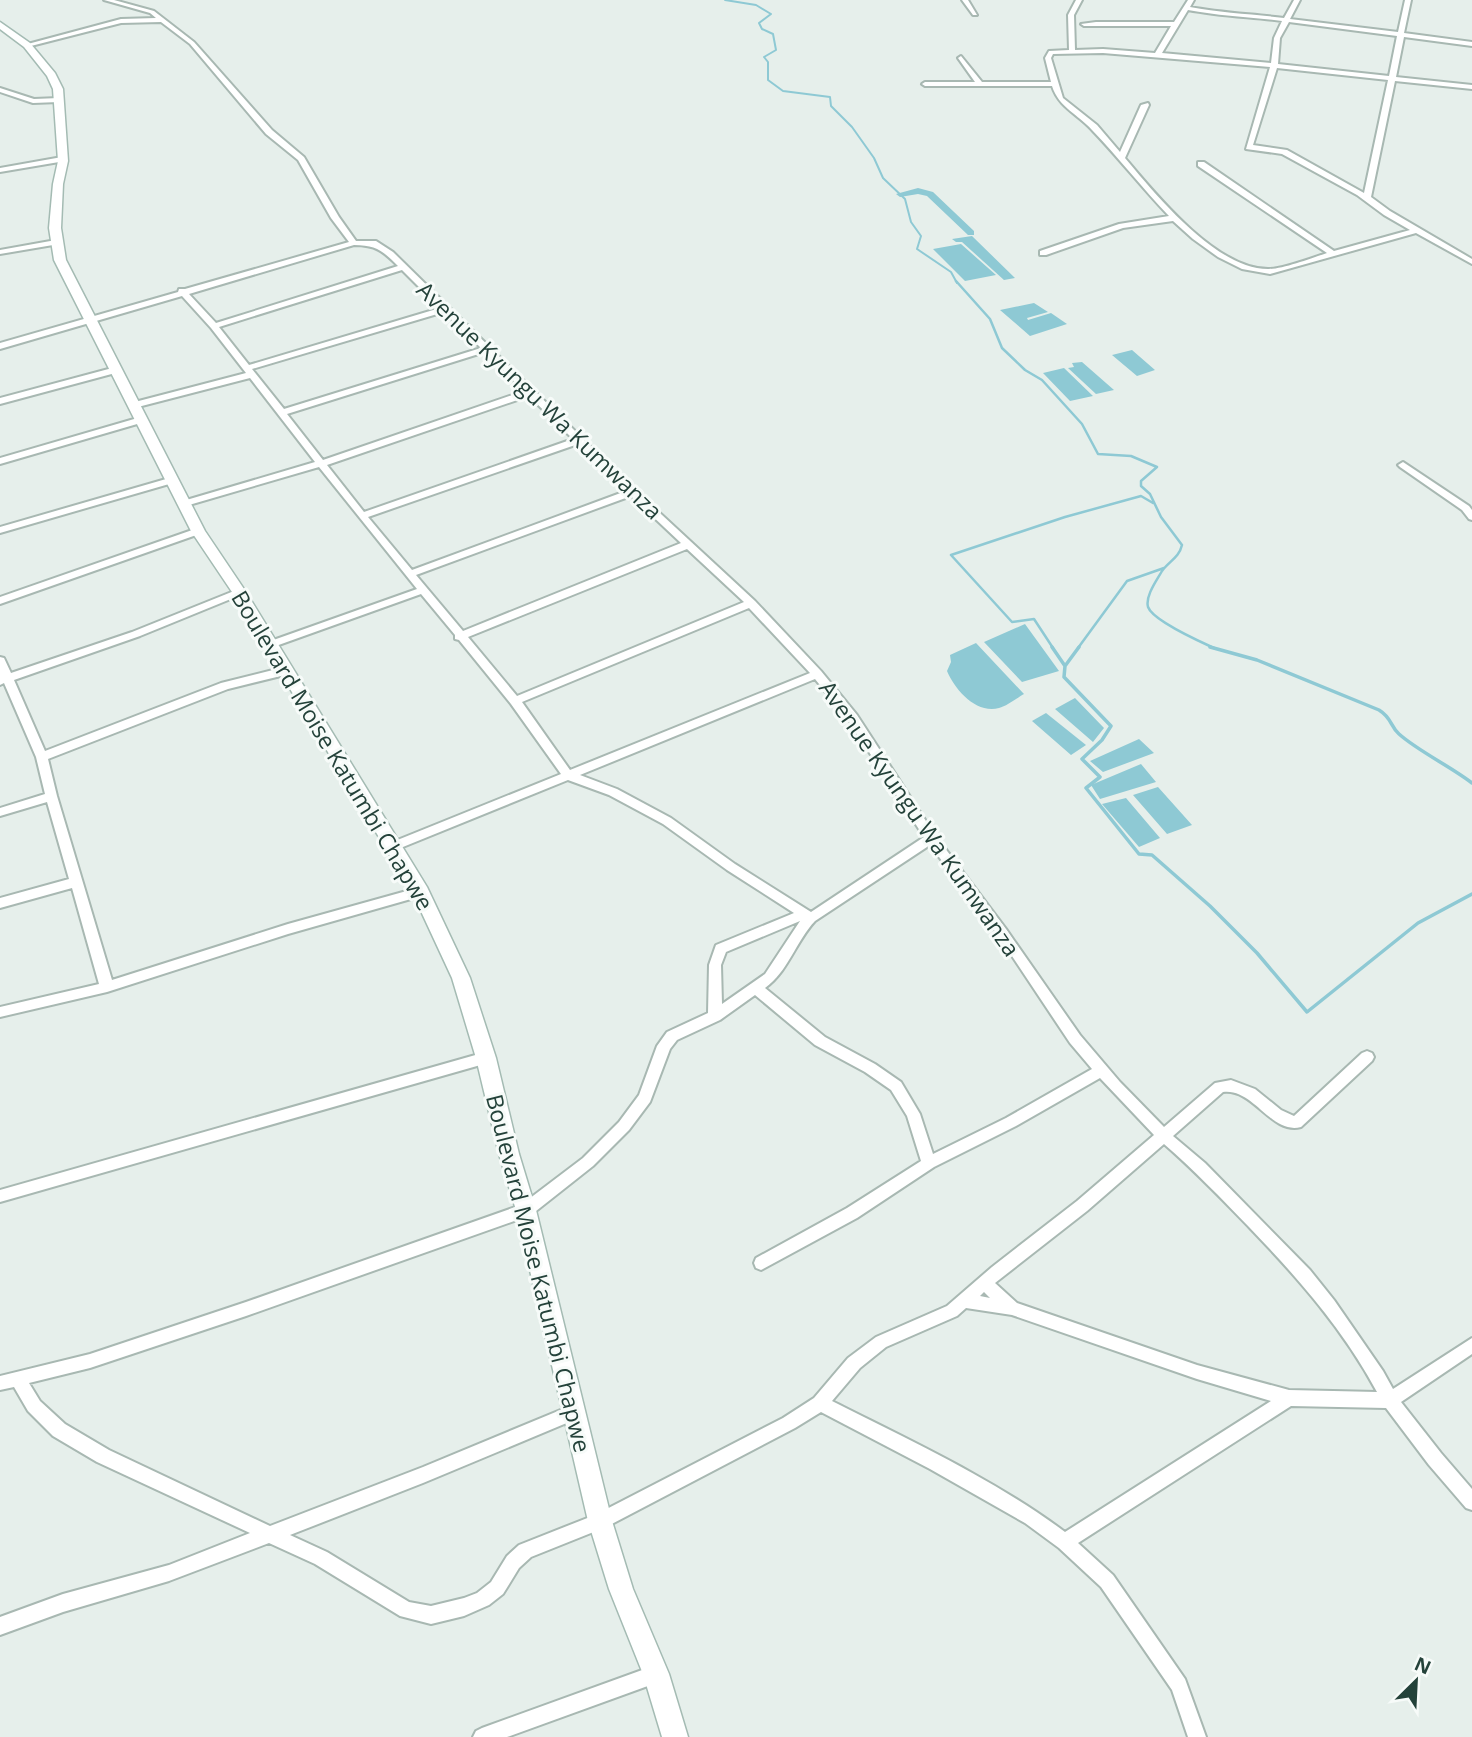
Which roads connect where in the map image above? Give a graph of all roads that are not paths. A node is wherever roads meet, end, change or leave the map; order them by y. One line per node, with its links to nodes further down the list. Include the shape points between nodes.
1 (107, 0): 7 (street)
2 (965, 0): 9 (street)
3 (1079, 0): 19 (street, via 1071,15)
4 (1191, 0): 8 (street)
5 (1297, 0): 11 (street)
6 (1408, 0): 16 (street)
7 (135, 6): 10 (street); 12 (street)
8 (1185, 8): 11 (street); 13 (street)
9 (975, 14)
10 (162, 20): 12 (street); 39 (street, via 192,43 269,132 301,159)
11 (1288, 20): 16 (street); 22 (street, via 1277,38)
12 (121, 21): 18 (street)
13 (1175, 23): 14 (street); 20 (street)
14 (1084, 24)
15 (0, 25): 18 (street, Boulevard Moise Katumbi Chapwe)
16 (1400, 35): 17 (street); 23 (street)
17 (1472, 44)
18 (27, 45): 29 (street, Boulevard Moise Katumbi Chapwe, via 52,75)
19 (1072, 50): 20 (street); 25 (street, via 1051,52 1048,58)
20 (1157, 55): 22 (street)
21 (961, 58): 24 (street)
22 (1275, 65): 23 (street); 35 (street, via 1249,147 1284,152)
23 (1392, 78): 27 (street); 35 (street)
24 (980, 84): 25 (street); 26 (street)
25 (1056, 84): 32 (street, via 1061,100 1092,125)
26 (925, 85)
27 (1472, 87)
28 (0, 90): 29 (street, via 33,101)
29 (59, 100): 31 (street, Boulevard Moise Katumbi Chapwe)
30 (1145, 105): 32 (street)
31 (62, 159): 34 (street); 38 (street, Boulevard Moise Katumbi Chapwe)
32 (1121, 159): 36 (street)
33 (1201, 164): 42 (street)
34 (0, 170)
35 (1367, 198): 37 (street)
36 (1174, 218): 41 (street, via 1122,226); 42 (street, via 1210,247 1255,271 1270,272)
37 (1418, 230): 42 (street); 43 (street)
38 (55, 242): 40 (street); 47 (street, Boulevard Moise Katumbi Chapwe)
39 (354, 243): 44 (street, Avenue Kyungu Wa Kumwanza, via 373,243); 45 (street)
40 (0, 252)
41 (1043, 253)
42 (1332, 254)
43 (1472, 262)
44 (403, 267): 46 (street, Avenue Kyungu Wa Kumwanza); 48 (street)
45 (182, 291): 47 (street); 48 (street)
46 (446, 309): 50 (street, Avenue Kyungu Wa Kumwanza); 52 (street)
47 (88, 318): 49 (street); 51 (street, Boulevard Moise Katumbi Chapwe)
48 (214, 326): 52 (street)
49 (0, 346)
50 (486, 349): 53 (street, Avenue Kyungu Wa Kumwanza); 56 (street)
51 (116, 370): 54 (street); 55 (street, Boulevard Moise Katumbi Chapwe)
52 (249, 371): 55 (street); 56 (street)
53 (531, 393): 57 (street, Avenue Kyungu Wa Kumwanza); 59 (street)
54 (0, 401)
55 (138, 413): 58 (street); 61 (street, Boulevard Moise Katumbi Chapwe)
56 (281, 413): 59 (street)
57 (580, 440): 62 (street, Avenue Kyungu Wa Kumwanza); 65 (street)
58 (0, 461)
59 (323, 463): 63 (street); 65 (street)
60 (1403, 465): 64 (street)
61 (173, 480): 63 (street, Boulevard Moise Katumbi Chapwe); 66 (street)
62 (632, 492): 68 (street, Avenue Kyungu Wa Kumwanza); 69 (street)
63 (187, 503): 67 (street, Boulevard Moise Katumbi Chapwe)
64 (1470, 510)
65 (362, 516): 69 (street)
66 (0, 530)
67 (198, 531): 71 (street, Boulevard Moise Katumbi Chapwe); 72 (street)
68 (689, 544): 73 (street, Avenue Kyungu Wa Kumwanza); 74 (street)
69 (410, 574): 70 (street)
70 (423, 590): 74 (street); 75 (street)
71 (239, 592): 75 (street, Boulevard Moise Katumbi Chapwe); 79 (street, via 136,634)
72 (0, 601)
73 (751, 603): 78 (street, Avenue Kyungu Wa Kumwanza); 80 (street)
74 (460, 636): 80 (street)
75 (270, 645): 77 (street, Boulevard Moise Katumbi Chapwe)
76 (0, 661): 79 (street)
77 (285, 671): 81 (street, via 225,686); 86 (street, Boulevard Moise Katumbi Chapwe)
78 (817, 674): 82 (street); 85 (street, Avenue Kyungu Wa Kumwanza, via 853,718)
79 (4, 679): 81 (street)
80 (515, 701): 82 (street)
81 (42, 757): 83 (street)
82 (568, 775): 86 (street); 90 (street, via 639,804)
83 (51, 796): 84 (street); 87 (street)
84 (0, 813)
85 (931, 838): 90 (street); 97 (street, Avenue Kyungu Wa Kumwanza)
86 (394, 846): 88 (street, Boulevard Moise Katumbi Chapwe)
87 (76, 882): 89 (street); 91 (street)
88 (421, 892): 91 (street); 96 (street, Boulevard Moise Katumbi Chapwe, via 461,978)
89 (0, 903)
90 (808, 916): 92 (street, via 778,968); 94 (street, via 720,949 715,965)
91 (107, 987): 93 (street)
92 (756, 988): 94 (street); 99 (street, via 820,1041 896,1086 913,1114)
93 (0, 1012)
94 (715, 1016): 101 (street, via 672,1036 645,1098 624,1126 588,1162)
95 (1367, 1057): 98 (street, via 1301,1121 1292,1123 1243,1088 1229,1084)
96 (486, 1058): 100 (street); 101 (street, Boulevard Moise Katumbi Chapwe)
97 (1101, 1071): 98 (street, Avenue Kyungu Wa Kumwanza); 99 (street)
98 (1165, 1137): 103 (street); 110 (street, Avenue Kyungu Wa Kumwanza, via 1306,1275)
99 (929, 1163): 102 (street, via 852,1213)
100 (0, 1196)
101 (526, 1210): 107 (street, via 90,1361); 112 (street, Boulevard Moise Katumbi Chapwe)
102 (761, 1262)
103 (985, 1283): 104 (street); 105 (street)
104 (965, 1301): 105 (street); 111 (street, via 935,1321 881,1342 854,1363)
105 (1012, 1308): 109 (street)
106 (1472, 1345): 110 (street)
107 (17, 1378): 108 (street); 115 (street, via 34,1406 59,1430)
108 (0, 1383)
109 (1289, 1398): 110 (street); 116 (street)
110 (1390, 1401): 113 (street, Avenue Kyungu Wa Kumwanza)
111 (820, 1403): 114 (street); 116 (street, via 936,1463 1031,1517)
112 (575, 1412): 114 (street, Boulevard Moise Katumbi Chapwe); 115 (street)
113 (1472, 1502)
114 (600, 1521): 115 (street, via 525,1551 483,1599 431,1615 406,1609 321,1558); 118 (street, Boulevard Moise Katumbi Chapwe, via 621,1589)
115 (268, 1534): 117 (street, via 169,1573)
116 (1065, 1542): 121 (street, via 1107,1581 1179,1685)
117 (0, 1626)
118 (656, 1674): 119 (street); 120 (street, Boulevard Moise Katumbi Chapwe)
119 (482, 1737)
120 (675, 1737)
121 (1198, 1737)

